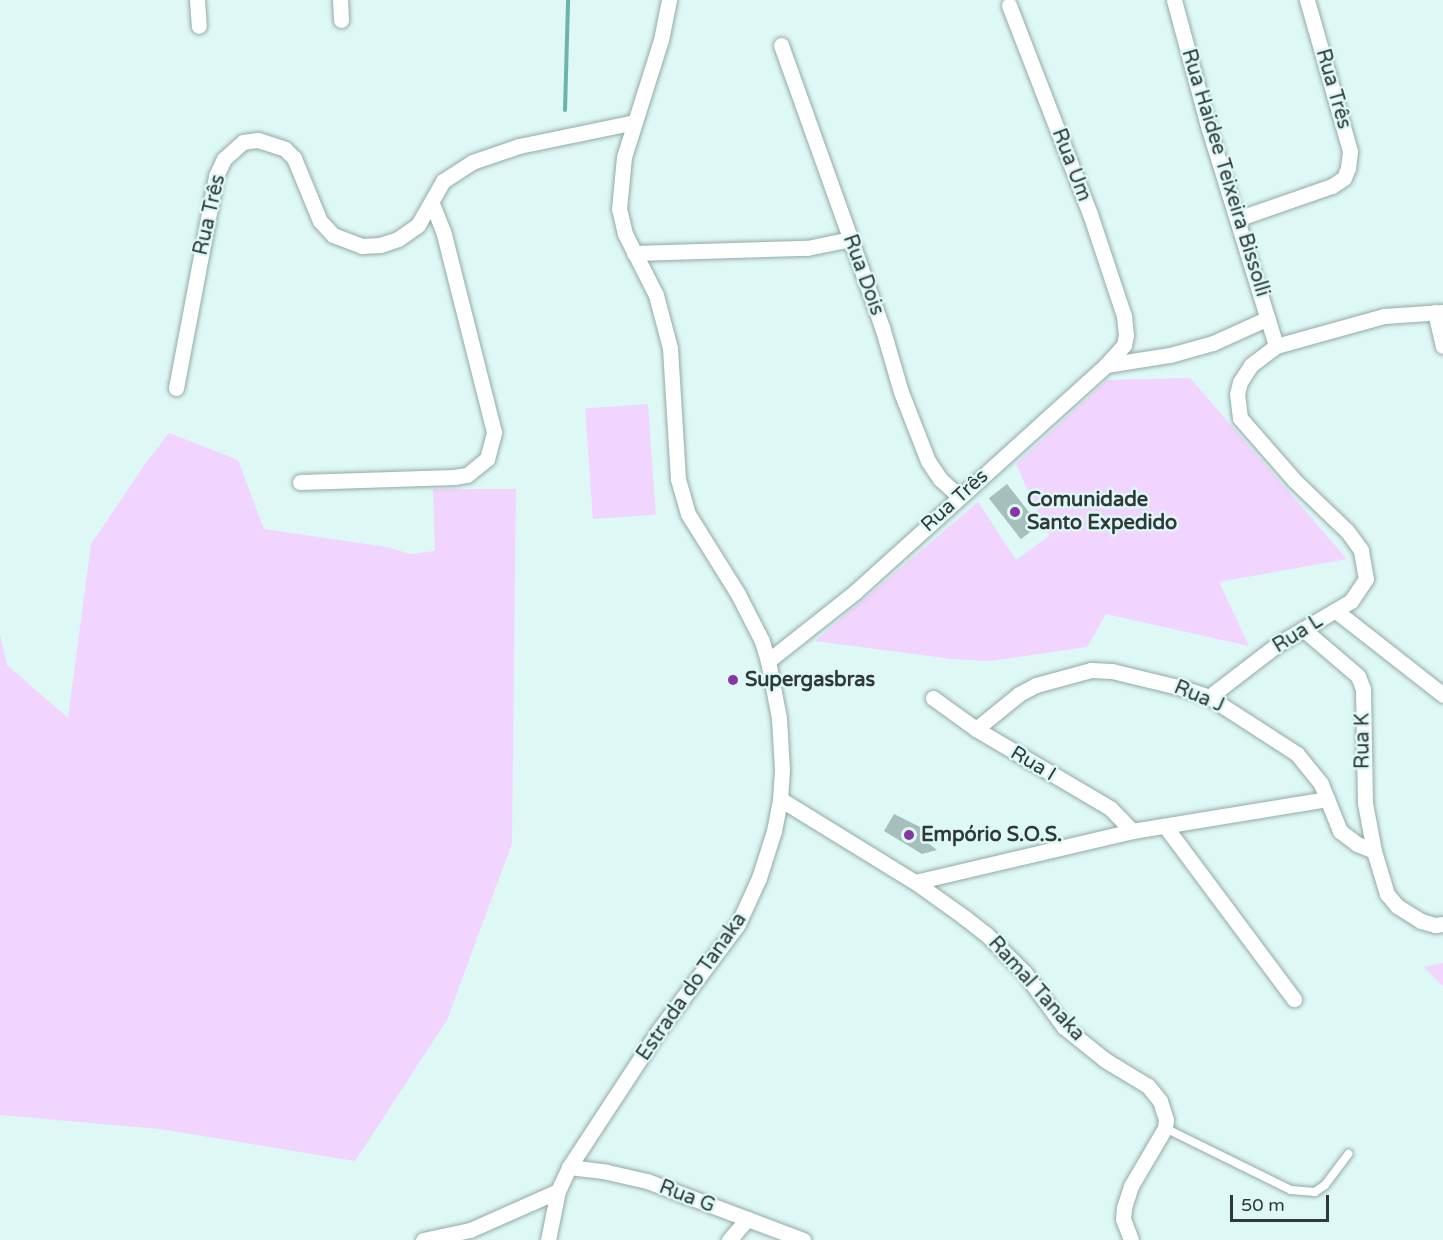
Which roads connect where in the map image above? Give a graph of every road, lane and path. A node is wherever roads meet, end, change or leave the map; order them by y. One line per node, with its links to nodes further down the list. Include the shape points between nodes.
1 (197, 0): 8 (street)
2 (340, 0): 7 (street)
3 (669, 0): 10 (street, Estrada do Tanaka, via 661,40)
4 (1174, 0): 12 (street, Rua Haidee Teixeira Bissolli)
5 (1307, 0): 12 (street, Rua Três, via 1350,151 1344,178 1332,186)
6 (1009, 5): 17 (street, Rua Um, via 1090,214)
7 (341, 20)
8 (199, 26)
9 (781, 45): 13 (street, Rua Dois)
10 (635, 122): 11 (street, Rua Três, via 519,146 472,162 443,181); 14 (street, Estrada do Tanaka, via 624,157 619,209)
11 (431, 202): 21 (street, Rua Três, via 418,225 398,239 380,245 345,242 333,236 320,221 294,158 285,149 258,140 233,148 224,159 210,201); 22 (street, via 443,231 494,432 487,459 467,475 453,477)
12 (1237, 219): 16 (street, Rua Haidee Teixeira Bissolli)
13 (851, 239): 14 (street, via 807,248); 23 (street, Rua Dois, via 928,461)
14 (634, 253): 26 (street, Estrada do Tanaka, via 656,295 670,348 678,479 688,514 738,594)
15 (1439, 312): 18 (street, via 1384,316); 19 (street)
16 (1268, 318): 18 (street, Rua Haidee Teixeira Bissolli); 20 (street, via 1213,344)
17 (1125, 328): 20 (street, Rua Três, via 1124,345)
18 (1276, 346): 24 (street, via 1251,365 1240,382 1237,408 1254,435 1361,550 1366,579 1351,601)
19 (1443, 346)
20 (1106, 365): 23 (street, Rua Três)
21 (176, 388)
22 (300, 482)
23 (959, 496): 26 (street, Rua Três, via 855,592)
24 (1336, 611): 25 (street, Rua L); 27 (street, Rua L)
25 (1303, 629): 28 (street, Rua L); 35 (street, Rua K, via 1358,676 1363,689 1362,765)
26 (768, 661): 31 (street, Estrada do Tanaka, via 780,728)
27 (1443, 694)
28 (1209, 697): 30 (street, Rua J, via 1138,676 1091,670 1036,685); 32 (street, Rua J, via 1297,754 1315,775)
29 (933, 698): 30 (street, Rua I)
30 (976, 729): 34 (street, Rua I, via 1110,808)
31 (780, 799): 36 (street, Ramal Tanaka); 41 (street, Estrada do Tanaka, via 759,878 738,924 659,1030)
32 (1327, 799): 33 (street); 35 (street, Rua J, via 1336,824 1346,837)
33 (1165, 826): 34 (street); 38 (street)
34 (1132, 831): 36 (street)
35 (1374, 851): 37 (street, Rua K, via 1388,894 1397,906 1421,921)
36 (915, 882): 39 (street, Ramal Tanaka, via 1004,950 1064,1027 1105,1060 1148,1086 1160,1101)
37 (1443, 924)
38 (1294, 999)
39 (1165, 1128): 40 (lane, via 1291,1190 1315,1192); 48 (street, via 1131,1186 1124,1208 1123,1219)
40 (1348, 1154)
41 (569, 1167): 42 (street, Estrada do Tanaka); 43 (street, Rua G, via 647,1182)
42 (558, 1191): 44 (street, via 470,1230); 45 (street, Estrada do Tanaka)
43 (747, 1219): 46 (street); 47 (street, Rua G)
44 (423, 1240)
45 (548, 1240)
46 (729, 1240)
47 (802, 1240)
48 (1131, 1240)

